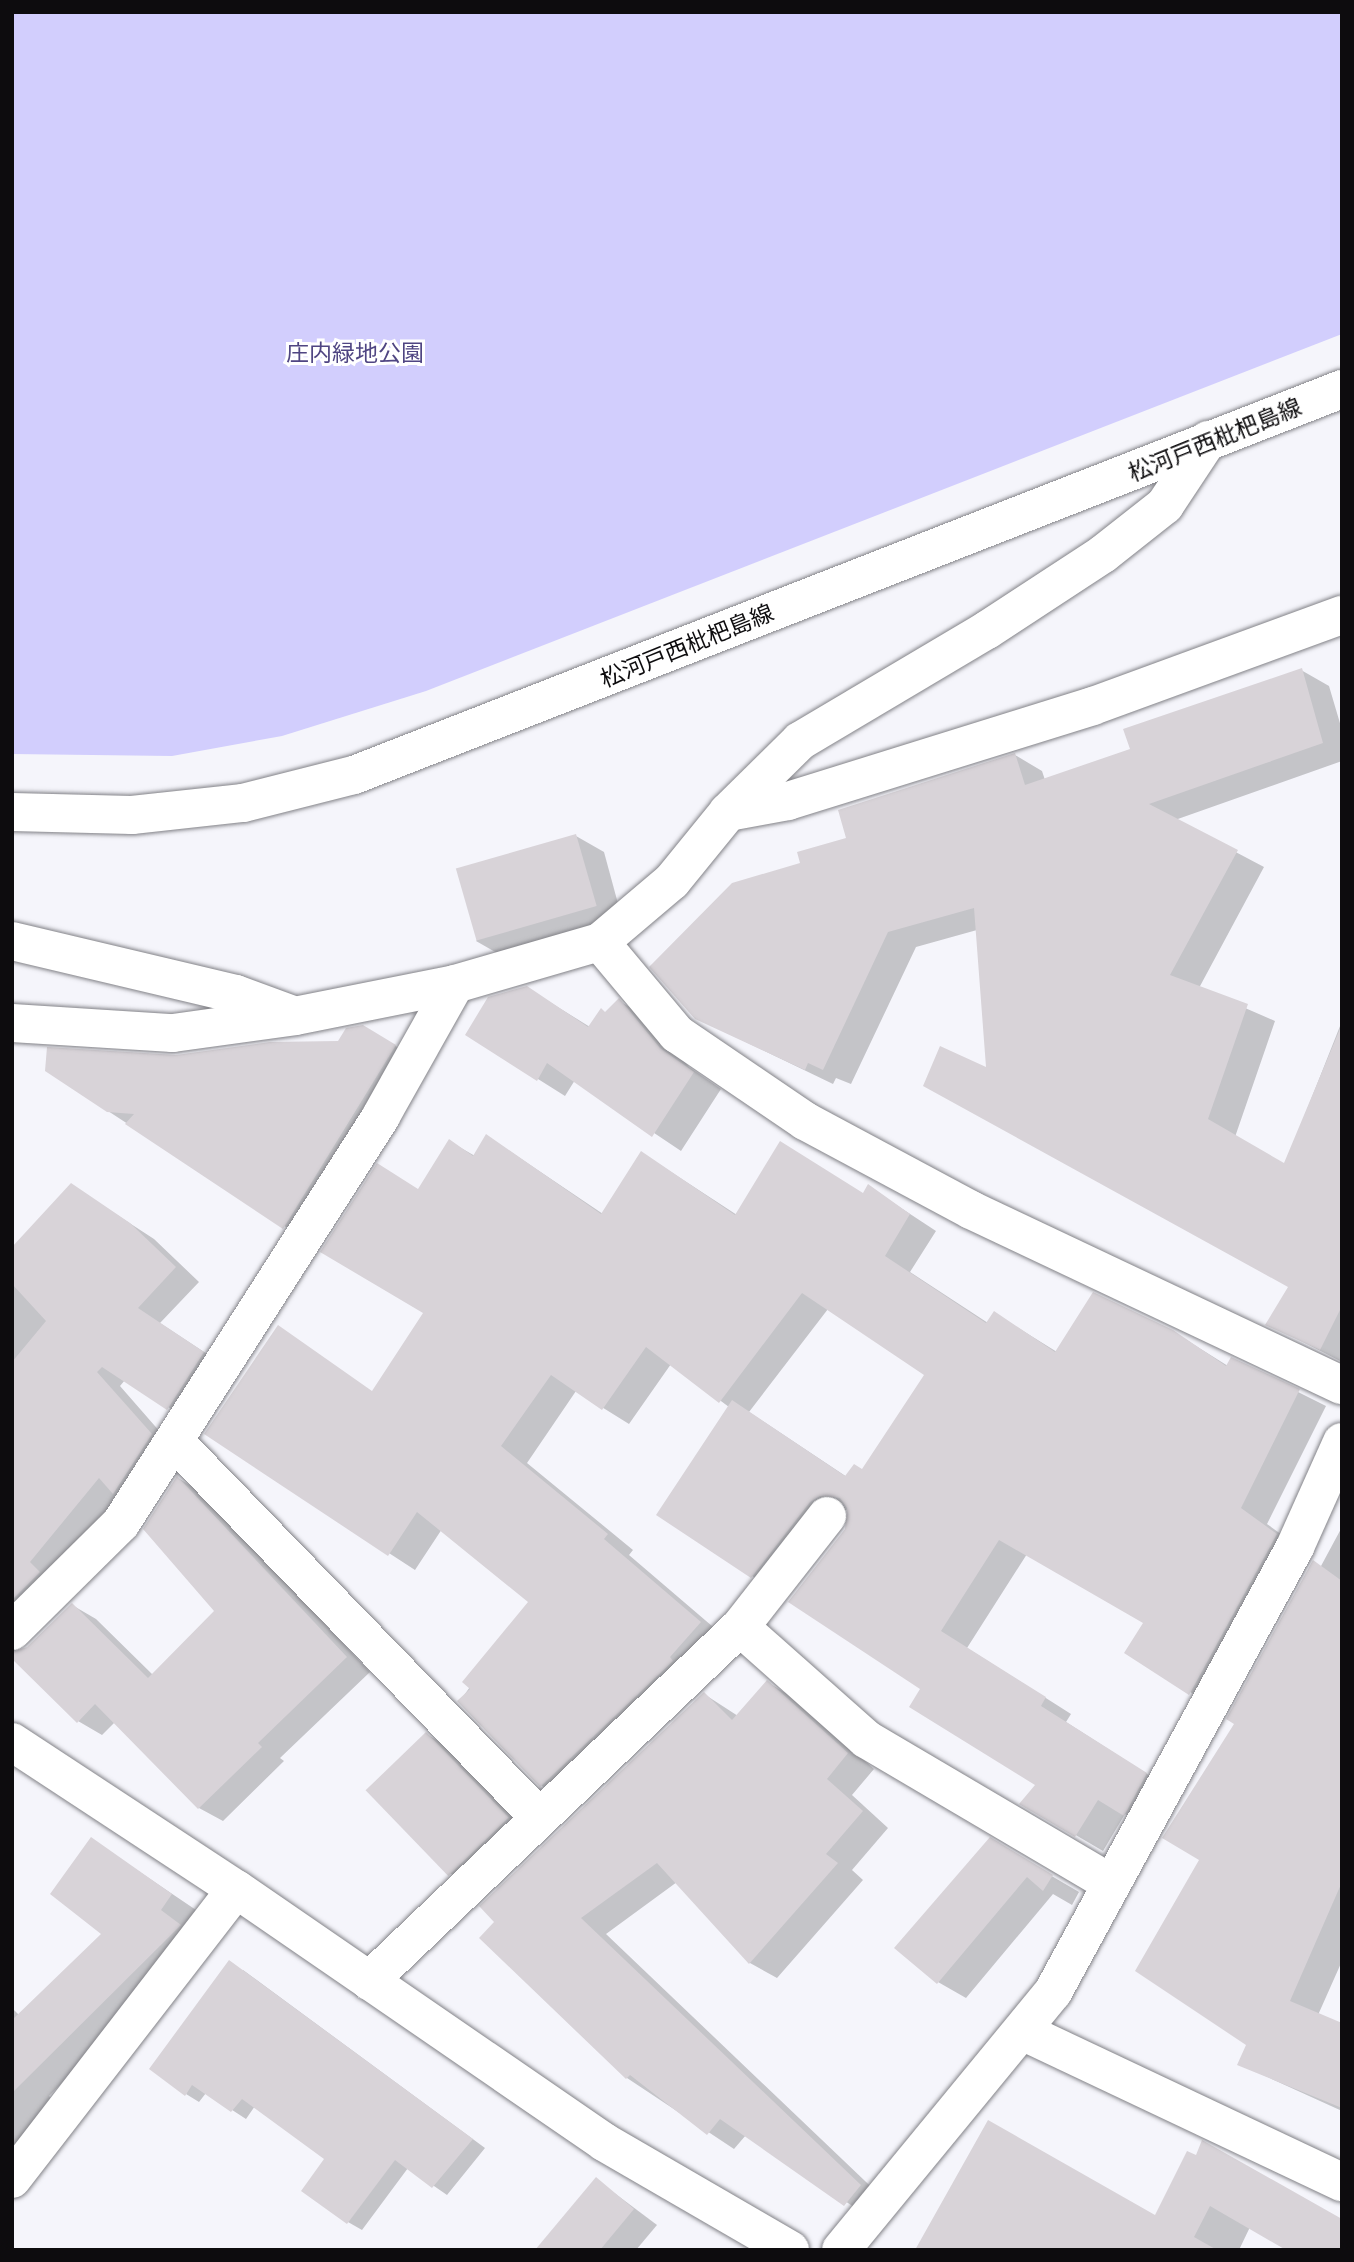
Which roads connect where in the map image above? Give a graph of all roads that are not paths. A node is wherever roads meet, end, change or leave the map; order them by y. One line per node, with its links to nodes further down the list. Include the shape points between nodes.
1 (1342, 389): 2 (street, 松河戸西枇杷島線)
2 (1208, 440): 4 (street, 松河戸西枇杷島線, via 1114,481 354,775 243,803 132,815); 5 (street, via 1166,505 1103,554 987,631 800,741)
3 (1342, 615): 5 (street, via 1093,706 788,801)
4 (12, 812)
5 (727, 812): 7 (street, via 672,881)
6 (12, 941): 9 (street, via 236,994)
7 (600, 942): 8 (street); 11 (street, via 677,1034 805,1121 971,1210)
8 (454, 984): 9 (street); 12 (street, via 374,1127)
9 (295, 1016): 10 (street, via 173,1032)
10 (12, 1023)
11 (1342, 1385)
12 (175, 1442): 16 (street, via 121,1523); 18 (street)
13 (1342, 1442): 19 (street, via 1295,1548)
14 (827, 1516): 15 (street)
15 (740, 1627): 18 (street); 19 (street, via 866,1739)
16 (12, 1630)
17 (12, 1742): 20 (street)
18 (538, 1816): 21 (street)
19 (1110, 1883): 22 (street, via 1054,1992)
20 (236, 1889): 21 (street); 23 (street)
21 (369, 1981): 25 (street, via 604,2143)
22 (1024, 2032): 24 (street); 26 (street)
23 (12, 2179)
24 (1342, 2182)
25 (790, 2250)
26 (841, 2250)

